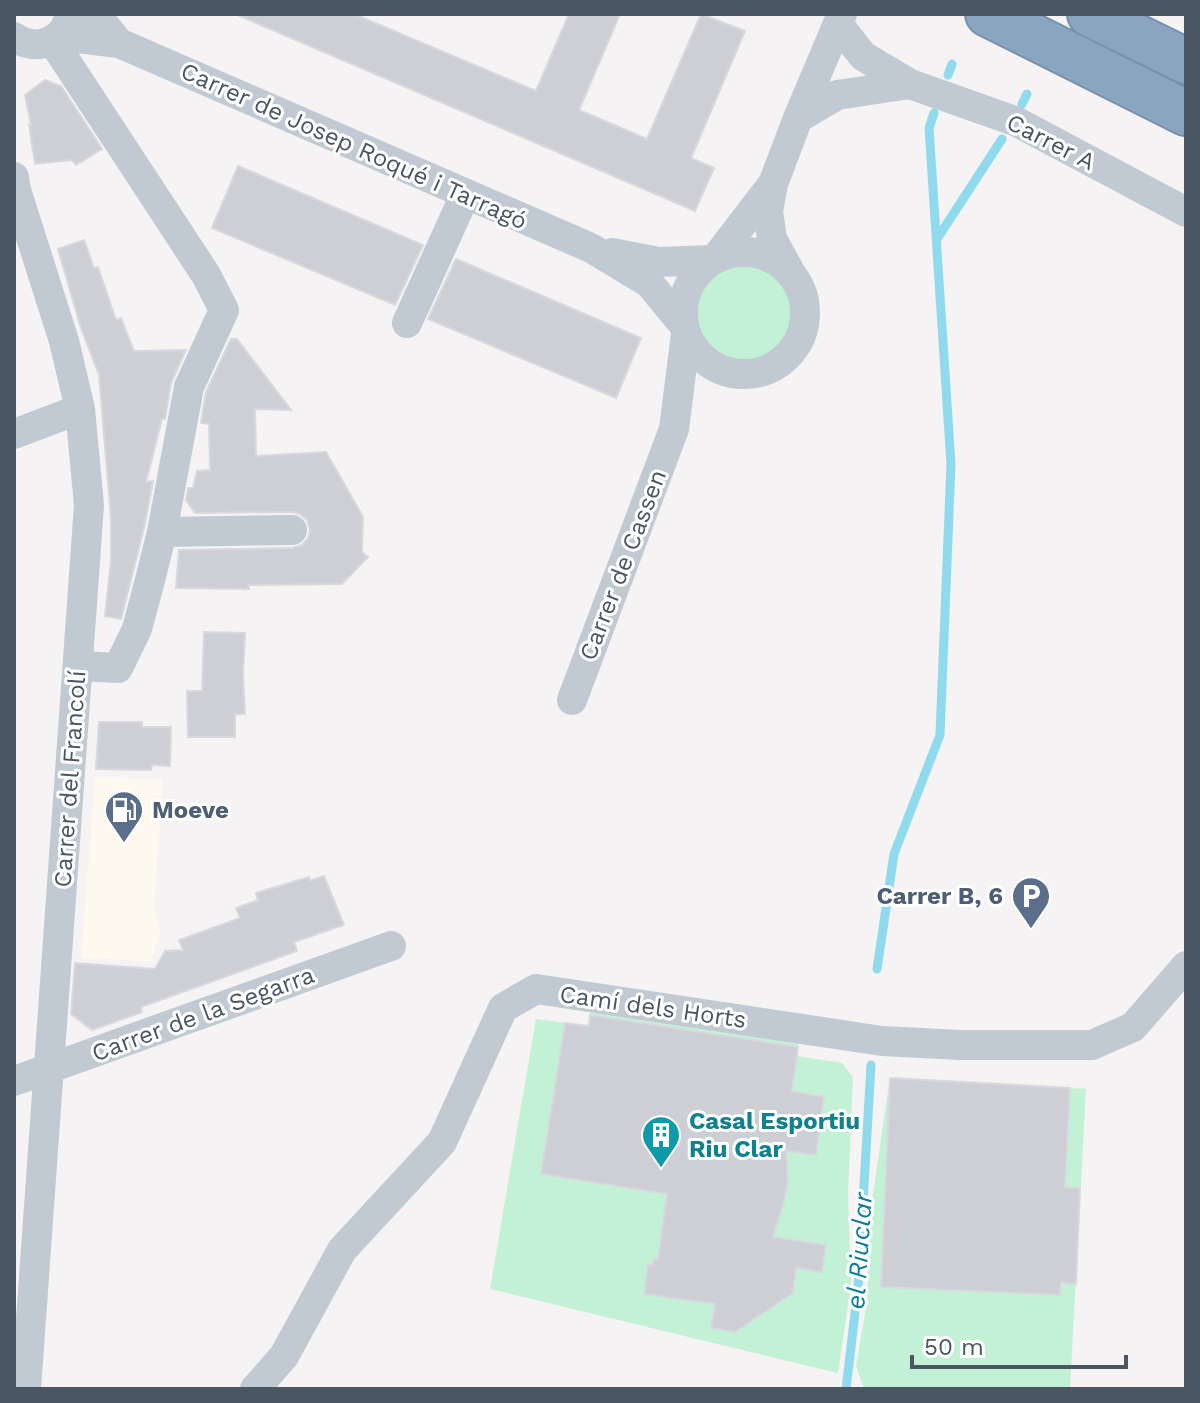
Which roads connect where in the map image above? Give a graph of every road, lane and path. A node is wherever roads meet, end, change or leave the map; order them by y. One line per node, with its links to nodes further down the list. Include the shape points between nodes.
1 (94, 14): 6 (street)
2 (988, 14): 9 (highway)
3 (1090, 14): 7 (highway)
4 (840, 19): 8 (street, Carrer A, via 863,56); 10 (street)
5 (40, 39): 6 (street); 25 (street, via 206,275 224,310 189,387)
6 (119, 43): 13 (street, Carrer de Josep Roqué i Tarragó)
7 (1186, 61)
8 (910, 84): 10 (street, Carrer A, via 837,95); 14 (street, Carrer A, via 1015,121)
9 (1186, 113)
10 (798, 118): 12 (street)
11 (14, 177): 21 (street, Carrer del Francolí)
12 (773, 184): 16 (street); 17 (street, via 768,211 772,239)
13 (465, 195): 15 (street, Carrer de Josep Roqué i Tarragó); 18 (street)
14 (1186, 212)
15 (591, 248): 16 (street, Carrer de Josep Roqué i Tarragó, via 659,262); 19 (street, Carrer de Josep Roqué i Tarragó, via 649,283)
16 (714, 259): 17 (street, via 755,252); 19 (street, via 694,277 684,299)
17 (790, 272): 20 (street, via 805,308 796,346 765,370)
18 (407, 323)
19 (685, 329): 20 (street, via 695,351); 22 (street, Carrer de Cassen)
20 (726, 371): 22 (street, Carrer de Cassen, via 703,387)
21 (80, 409): 23 (street); 26 (street, Carrer del Francolí, via 89,505)
22 (674, 429): 27 (street, Carrer de Cassen)
23 (14, 434)
24 (292, 530): 25 (street)
25 (162, 532): 26 (street, via 137,629 118,668)
26 (78, 666): 30 (street, Carrer del Francolí)
27 (572, 700)
28 (391, 946): 30 (street, Carrer de la Segarra)
29 (1186, 966): 33 (street, Camí dels Horts, via 1133,1027 1092,1045 882,1041 536,989 503,1008 442,1142 342,1250 284,1356)
30 (50, 1068): 31 (street, Carrer de la Segarra); 32 (street, Carrer del Francolí)
31 (14, 1081)
32 (26, 1389)
33 (255, 1389)

